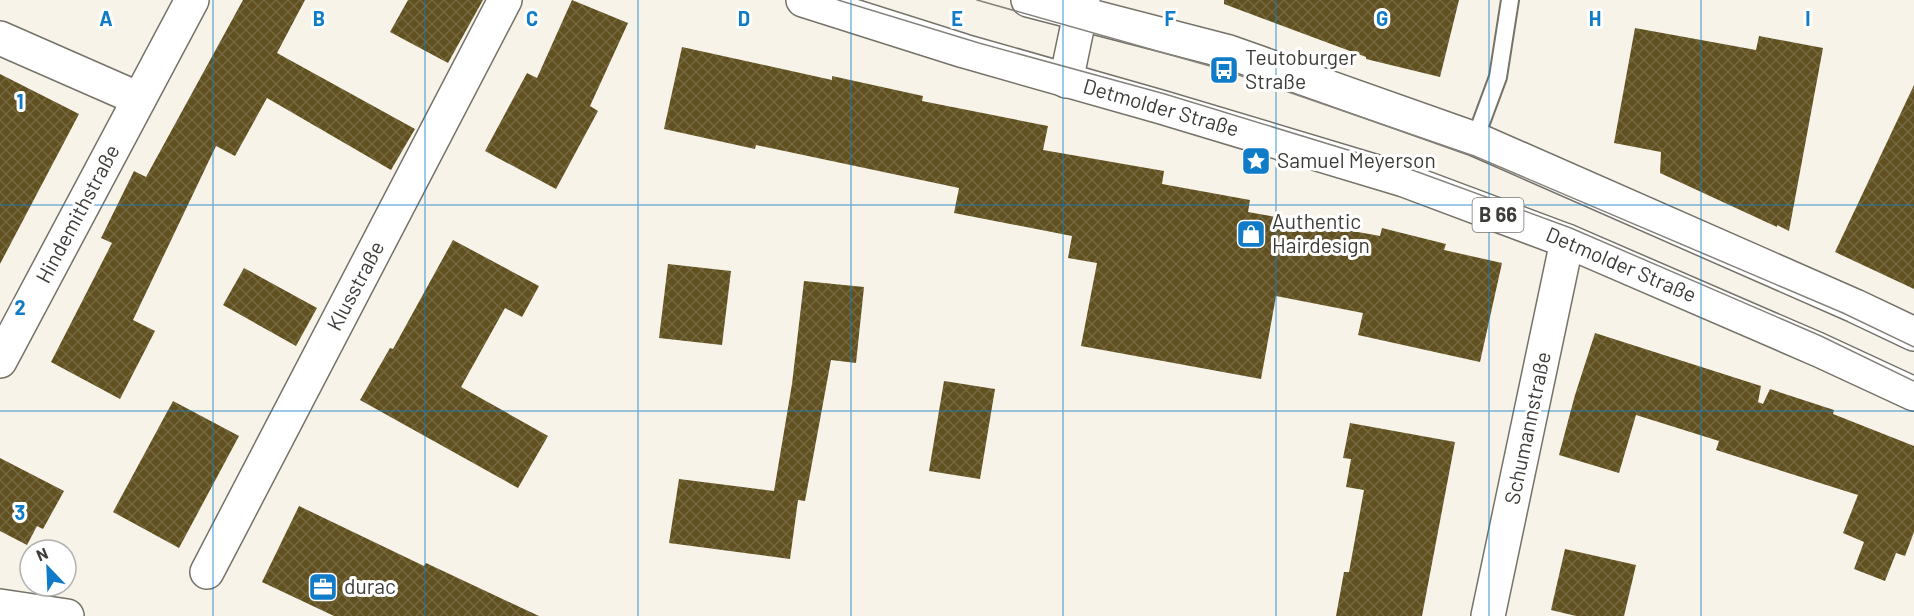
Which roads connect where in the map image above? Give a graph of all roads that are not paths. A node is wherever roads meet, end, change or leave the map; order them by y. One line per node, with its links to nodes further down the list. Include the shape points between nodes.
1 (192, 0): 9 (main road, Hindemithstraße)
2 (505, 0): 15 (main road, Klusstraße)
3 (803, 0): 8 (main road, Detmolder Straße / B 66)
4 (1028, 0): 6 (main road)
5 (1510, 0): 10 (lane, via 1498,77)
6 (1081, 7): 8 (main road); 10 (main road, via 1229,52)
7 (0, 38): 9 (main road)
8 (1066, 81): 11 (main road, Detmolder Straße / B 66, via 1404,180)
9 (139, 99): 13 (main road, Hindemithstraße)
10 (1475, 139): 12 (main road)
11 (1567, 241): 14 (main road, Detmolder Straße / B 66); 18 (main road, Schumannstraße)
12 (1914, 334)
13 (0, 361)
14 (1914, 394)
15 (207, 572)
16 (0, 606): 17 (main road)
17 (67, 616)
18 (1488, 616)

